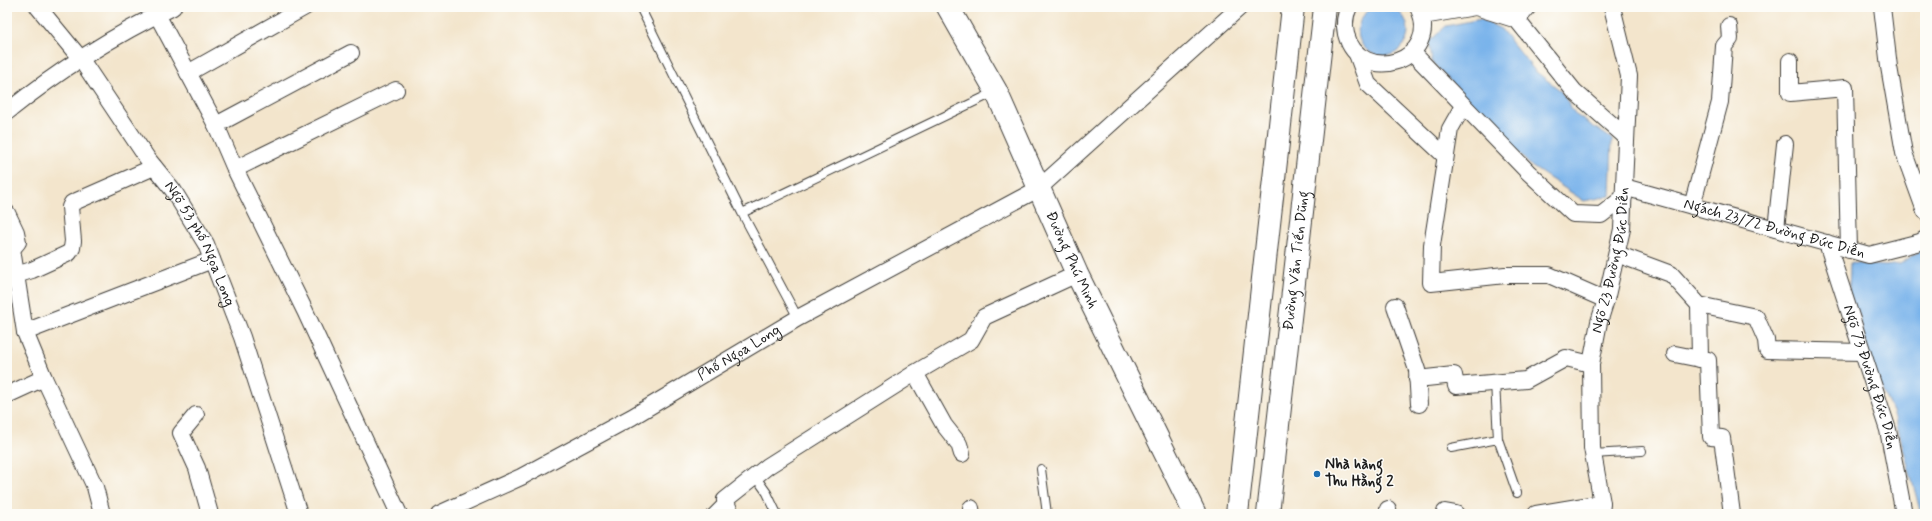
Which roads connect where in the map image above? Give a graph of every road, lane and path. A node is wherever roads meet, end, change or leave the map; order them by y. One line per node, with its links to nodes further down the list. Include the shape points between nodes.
1 (38, 7): 21 (street, Ngõ 53 phố Ngọa Long)
2 (173, 7): 14 (street)
3 (305, 7): 23 (street)
4 (640, 7): 39 (lane)
5 (948, 7): 25 (main road, Đường Phú Minh)
6 (1240, 7): 34 (street, Phố Ngọa Long)
7 (1293, 7): 85 (main road, Đường Văn Tiến Dũng)
8 (1325, 7): 86 (main road, Đường Văn Tiến Dũng)
9 (1476, 7): 15 (street); 16 (street)
10 (1528, 7): 16 (street)
11 (1612, 7): 29 (street, Ngõ 23 Đường Đức Diễn, via 1629,76)
12 (1882, 7): 37 (street, via 1889,67 1904,153)
13 (1346, 9): 20 (street, via 1345,27 1348,42)
14 (155, 11): 21 (street); 23 (street)
15 (1421, 12): 19 (street, via 1424,29)
16 (1517, 20): 29 (street, via 1574,91)
17 (1729, 26): 36 (street, via 1730,39 1724,46 1720,102)
18 (351, 53): 28 (street)
19 (1413, 53): 20 (street, via 1400,61 1385,64 1370,62); 26 (street)
20 (1357, 54): 31 (street, via 1368,84)
21 (80, 58): 27 (street); 32 (street, Ngõ 53 phố Ngọa Long)
22 (1790, 61): 44 (street, via 1790,93 1845,88)
23 (188, 73): 28 (street)
24 (396, 90): 33 (street)
25 (996, 92): 34 (main road, Đường Phú Minh); 39 (lane)
26 (1463, 106): 31 (street, via 1450,129); 35 (street, via 1573,214 1601,215)
27 (7, 112)
28 (216, 125): 33 (street)
29 (1626, 137): 35 (street, Ngõ 23 Đường Đức Diễn)
30 (1785, 144): 40 (street)
31 (1445, 156): 49 (street, via 1432,245 1431,283 1505,275 1549,275)
32 (154, 167): 46 (street, Ngõ 53 phố Ngọa Long, via 172,190 206,244); 48 (street, via 72,203 72,245 69,253)
33 (235, 169): 79 (street, via 305,310)
34 (1038, 189): 47 (main road, Đường Phú Minh); 53 (street, Phố Ngọa Long)
35 (1624, 192): 36 (street, Ngách 23/72 Đường Đức Diễn); 45 (street, Ngõ 23 Đường Đức Diễn, via 1622,229)
36 (1692, 206): 40 (street, Ngách 23/72 Đường Đức Diễn)
37 (1925, 211)
38 (7, 213): 43 (street, via 18,242)
39 (742, 213): 53 (lane)
40 (1776, 229): 42 (street, Ngách 23/72 Đường Đức Diễn)
41 (1925, 239): 44 (street, Ngách 23/72 Đường Đức Diễn, via 1869,255)
42 (1826, 243): 44 (street, Ngách 23/72 Đường Đức Diễn); 55 (street, Ngõ 73 Đường Đức Diễn)
43 (9, 250): 48 (street)
44 (1849, 250)
45 (1616, 254): 49 (street, Ngõ 23 Đường Đức Diễn); 51 (street, via 1671,274)
46 (212, 260): 54 (street); 78 (street, Ngõ 53 phố Ngọa Long, via 242,337)
47 (1077, 274): 59 (street, via 984,317 971,340); 84 (main road, Đường Phú Minh)
48 (16, 275): 50 (street)
49 (1606, 300): 58 (street, Ngõ 23 Đường Đức Diễn)
50 (14, 304): 54 (street)
51 (1699, 305): 55 (street, via 1756,318 1766,340 1767,350); 57 (street)
52 (1395, 306): 61 (street)
53 (798, 318): 80 (street, Phố Ngọa Long, via 632,417 521,477)
54 (24, 332): 60 (street)
55 (1862, 352): 89 (street, Ngõ 73 Đường Đức Diễn, via 1888,430)
56 (1674, 354): 57 (street)
57 (1700, 359): 88 (street, via 1708,360 1711,437 1722,438)
58 (1591, 364): 62 (street, via 1566,358 1526,380); 70 (street, Ngõ 23 Đường Đức Diễn)
59 (915, 373): 69 (street, via 944,425 959,444); 72 (street)
60 (44, 378): 63 (street); 76 (street, via 95,487)
61 (1418, 379): 62 (street, via 1454,375 1456,386); 64 (street)
62 (1495, 382): 66 (lane)
63 (7, 395)
64 (1419, 404)
65 (196, 415): 77 (street, via 181,433 197,468)
66 (1498, 439): 67 (lane); 73 (lane)
67 (1451, 448)
68 (1642, 451): 70 (lane)
69 (962, 454)
70 (1593, 454): 75 (street, Ngõ 23 Đường Đức Diễn)
71 (1041, 470): 83 (lane)
72 (755, 476): 74 (street); 82 (lane)
73 (1517, 493)
74 (728, 507): 81 (lane)
75 (1601, 509): 87 (street)
76 (102, 514)
77 (210, 514)
78 (299, 514)
79 (399, 514)
80 (440, 514)
81 (711, 514)
82 (777, 514)
83 (1047, 514)
84 (1195, 514)
85 (1237, 514)
86 (1268, 514)
87 (1536, 514)
88 (1732, 514)
89 (1904, 514)

